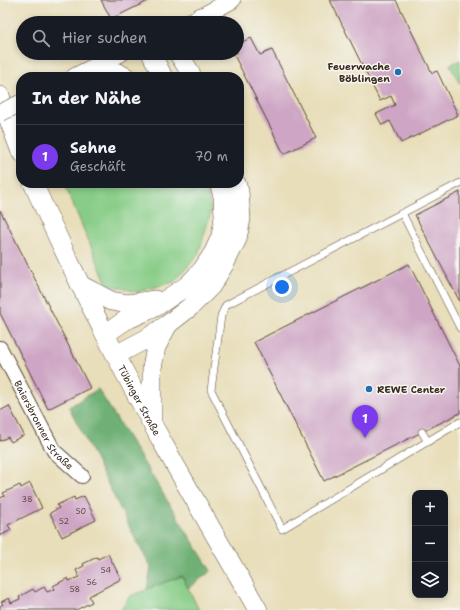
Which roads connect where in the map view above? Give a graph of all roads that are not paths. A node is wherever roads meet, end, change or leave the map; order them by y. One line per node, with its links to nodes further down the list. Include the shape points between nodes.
1 (232, 0): 2 (street)
2 (205, 16)
3 (107, 60): 7 (street)
4 (154, 60): 10 (main road)
5 (182, 60): 11 (main road)
6 (193, 60): 12 (main road)
7 (99, 64): 8 (street); 9 (main road)
8 (84, 72)
9 (116, 72)
10 (160, 72)
11 (190, 72)
12 (191, 72)
13 (0, 96): 16 (main road)
14 (16, 105): 15 (street, bridge)
15 (0, 113)
16 (16, 139)
17 (460, 183): 21 (lane)
18 (35, 188): 22 (main road, Tübinger Straße)
19 (221, 188): 23 (main road, via 224,217 221,236 214,252 204,269 188,285)
20 (238, 188): 24 (main road, via 241,219 237,239 225,264 211,286)
21 (402, 213): 25 (lane); 32 (lane, via 226,304 211,390 282,529)
22 (80, 285): 23 (main road, via 111,301 128,304); 26 (main road, Tübinger Straße)
23 (168, 297): 26 (main road, via 155,307 126,320)
24 (167, 325): 28 (main road); 30 (main road, via 156,347 152,368)
25 (460, 328)
26 (105, 334): 28 (main road, Tübinger Straße)
27 (0, 348): 33 (street, Baiersbronner Straße, via 54,450)
28 (116, 355): 30 (main road, Tübinger Straße)
29 (460, 422): 32 (lane)
30 (152, 423): 34 (main road, Tübinger Straße)
31 (422, 432): 32 (lane)
32 (428, 442)
33 (82, 476)
34 (258, 610)

